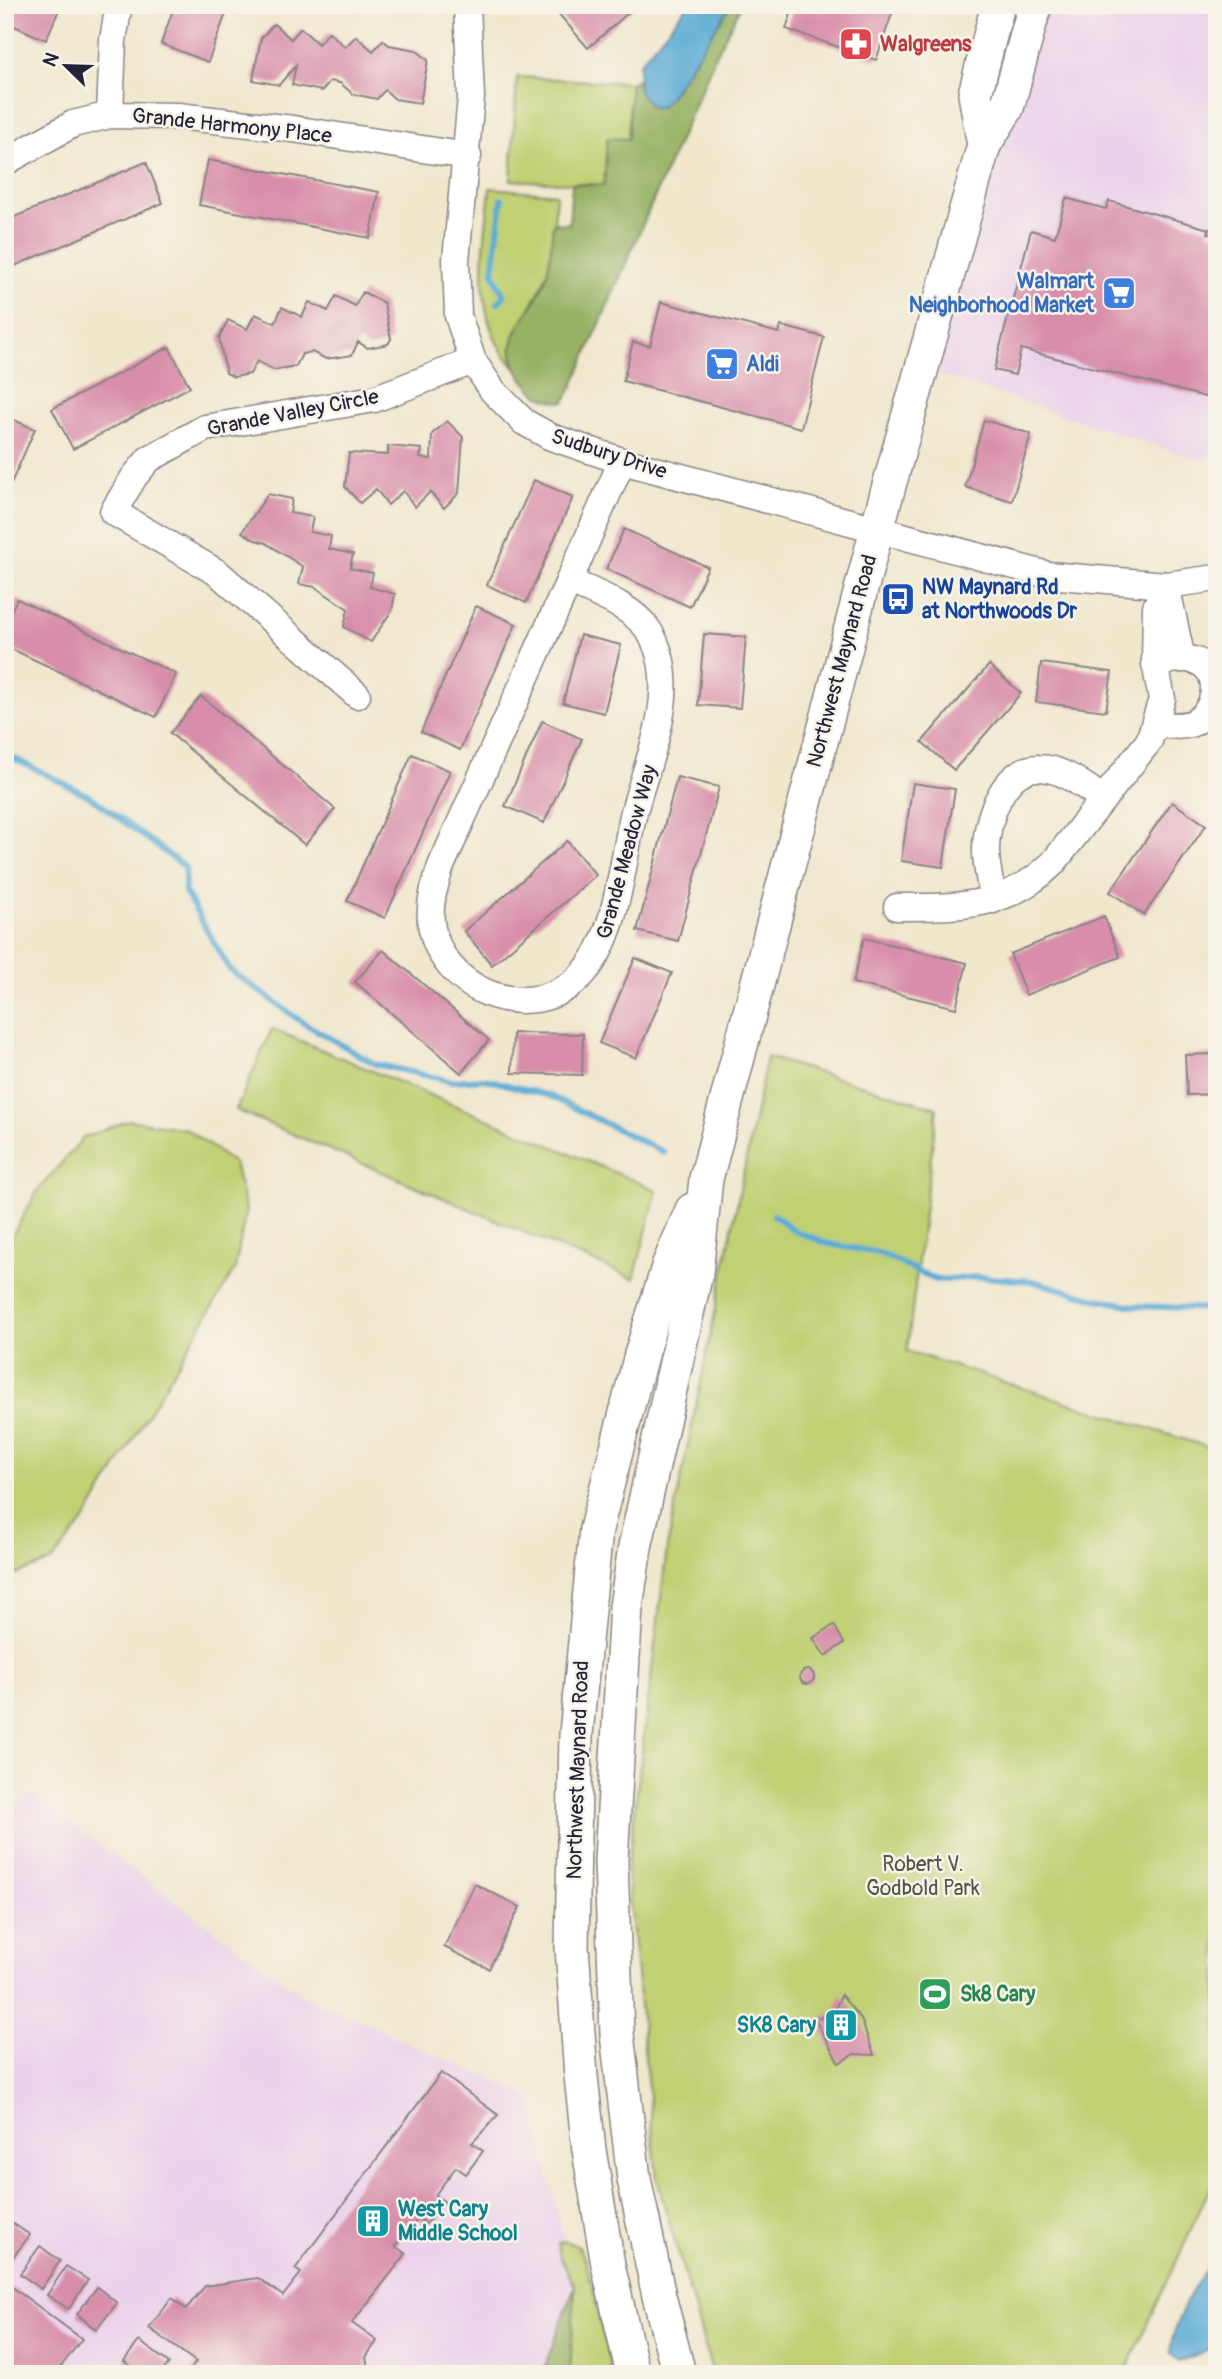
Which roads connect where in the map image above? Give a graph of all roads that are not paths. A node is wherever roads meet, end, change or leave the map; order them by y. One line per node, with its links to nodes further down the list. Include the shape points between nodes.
1 (119, 5): 5 (street)
2 (467, 5): 7 (street, Sudbury Drive)
3 (998, 5): 6 (main road, Northwest Maynard Road, via 975,94)
4 (1035, 5): 6 (main road, Northwest Maynard Road, via 1007,108)
5 (110, 115): 7 (street, Grande Harmony Place, via 178,116); 8 (street, Grande Harmony Place, via 74,124)
6 (984, 145): 11 (main road, Northwest Maynard Road)
7 (468, 156): 9 (street, Sudbury Drive, via 456,288 458,316)
8 (5, 162)
9 (473, 361): 10 (street, Sudbury Drive, via 493,391 524,422 551,437); 17 (street, Grande Valley Circle, via 374,399 205,428 149,460 113,512 218,573)
10 (622, 461): 11 (street, Sudbury Drive); 13 (street, Grande Meadow Way)
11 (877, 529): 14 (street, Sudbury Drive, via 1048,575); 22 (main road, Northwest Maynard Road)
12 (1217, 578): 14 (street, Sudbury Drive)
13 (569, 581): 13 (street, Grande Meadow Way, via 441,866 431,906 436,942 456,973 471,985 514,1001 561,991 595,960 607,933 634,812 658,734 662,681 649,632 627,611)
14 (1166, 585): 15 (street); 16 (street, via 1156,607)
15 (1182, 659): 16 (street); 18 (street, via 1204,666 1213,676 1212,699 1198,720 1183,726)
16 (1154, 663): 18 (street, via 1162,699)
17 (357, 695)
18 (1155, 724): 19 (street, via 1149,741)
19 (1102, 798): 20 (street, via 1038,878); 20 (street, via 1058,772 1040,768 1024,770 1009,783 1000,797 986,850)
20 (993, 900): 21 (street, via 966,907)
21 (897, 907)
22 (706, 1179): 23 (main road, Northwest Maynard Road, via 696,1273 635,1547 620,1669 611,1924 617,2034); 24 (main road, Northwest Maynard Road, via 669,1264 622,1421 596,1529 583,1650 573,1800 572,1947 581,2076)
23 (639, 2204): 24 (main road); 26 (main road, Northwest Maynard Road)
24 (599, 2213): 25 (main road, Northwest Maynard Road)
25 (633, 2374)
26 (679, 2374)

